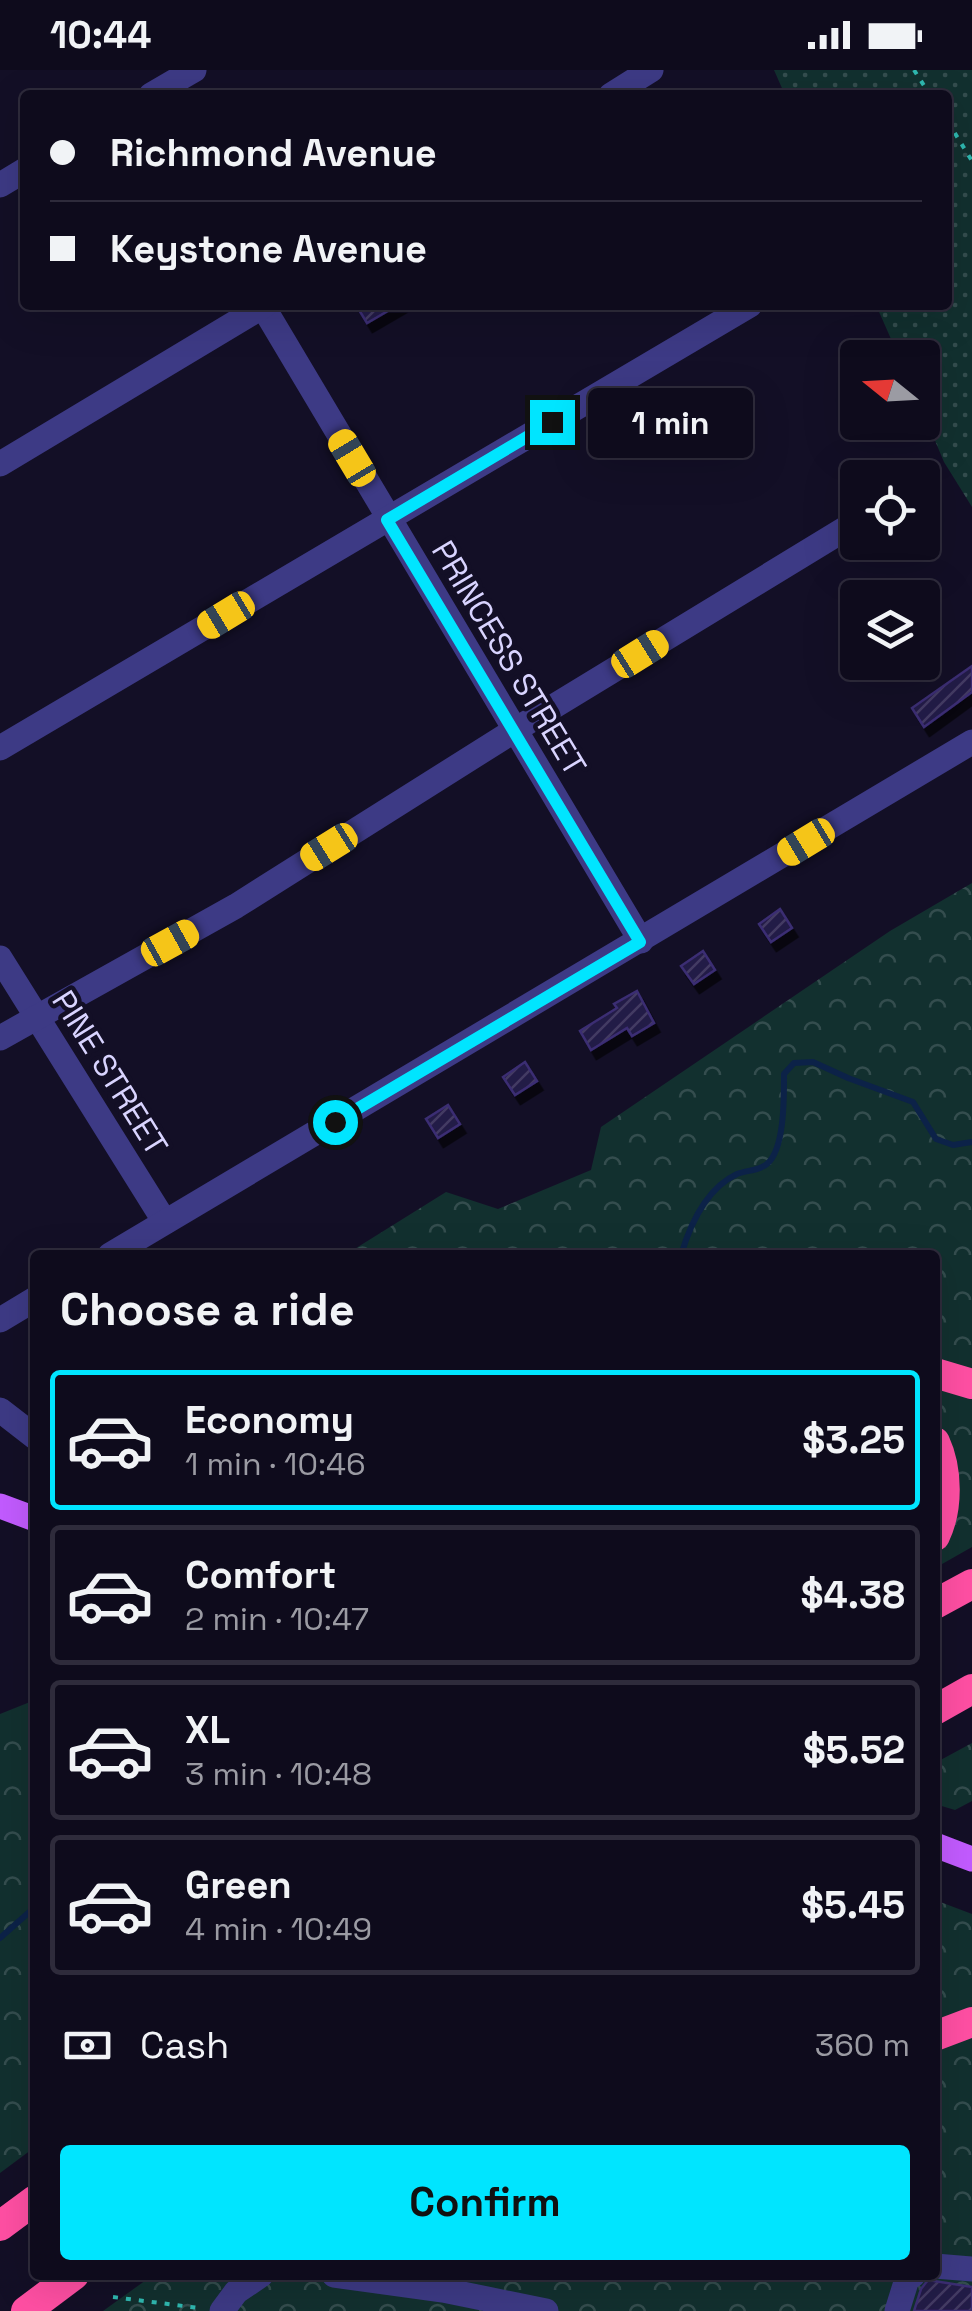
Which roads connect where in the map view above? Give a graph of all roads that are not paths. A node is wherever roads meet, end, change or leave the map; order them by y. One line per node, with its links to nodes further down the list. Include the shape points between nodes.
1 (194, 70): 3 (street)
2 (651, 70): 4 (street)
3 (160, 90)
4 (619, 90)
5 (256, 310): 8 (street)
6 (265, 310): 9 (street, PRINCESS STREET)
7 (742, 310): 9 (street)
8 (0, 464)
9 (387, 520): 11 (street, PRINCESS STREET); 13 (street)
10 (840, 531): 11 (street)
11 (515, 730): 14 (street, PRINCESS STREET); 16 (street, via 236,906)
12 (972, 742): 14 (street)
13 (0, 748)
14 (640, 942): 18 (street)
15 (0, 958): 16 (street, PINE STREET)
16 (37, 1017): 17 (street); 18 (street, PINE STREET)
17 (0, 1038)
18 (165, 1222): 19 (street)
19 (118, 1250)
20 (30, 1302): 21 (street)
21 (0, 1320)
22 (940, 1374): 23 (highway)
23 (972, 1384)
24 (0, 1410): 25 (street)
25 (30, 1433)
26 (940, 1460): 29 (highway)
27 (0, 1506): 28 (main road)
28 (30, 1517)
29 (940, 1525)
30 (972, 1584): 31 (highway)
31 (940, 1601)
32 (972, 1689): 33 (highway)
33 (940, 1707)
34 (940, 1847): 35 (main road)
35 (972, 1859)
36 (972, 2022): 37 (highway)
37 (940, 2034)
38 (30, 2204): 39 (highway)
39 (0, 2226)
40 (940, 2267): 41 (street)
41 (972, 2270)
42 (67, 2280): 47 (highway)
43 (254, 2280): 46 (street)
44 (370, 2280): 48 (street)
45 (907, 2280): 49 (street)
46 (223, 2310)
47 (26, 2311)
48 (546, 2311)
49 (896, 2311)

